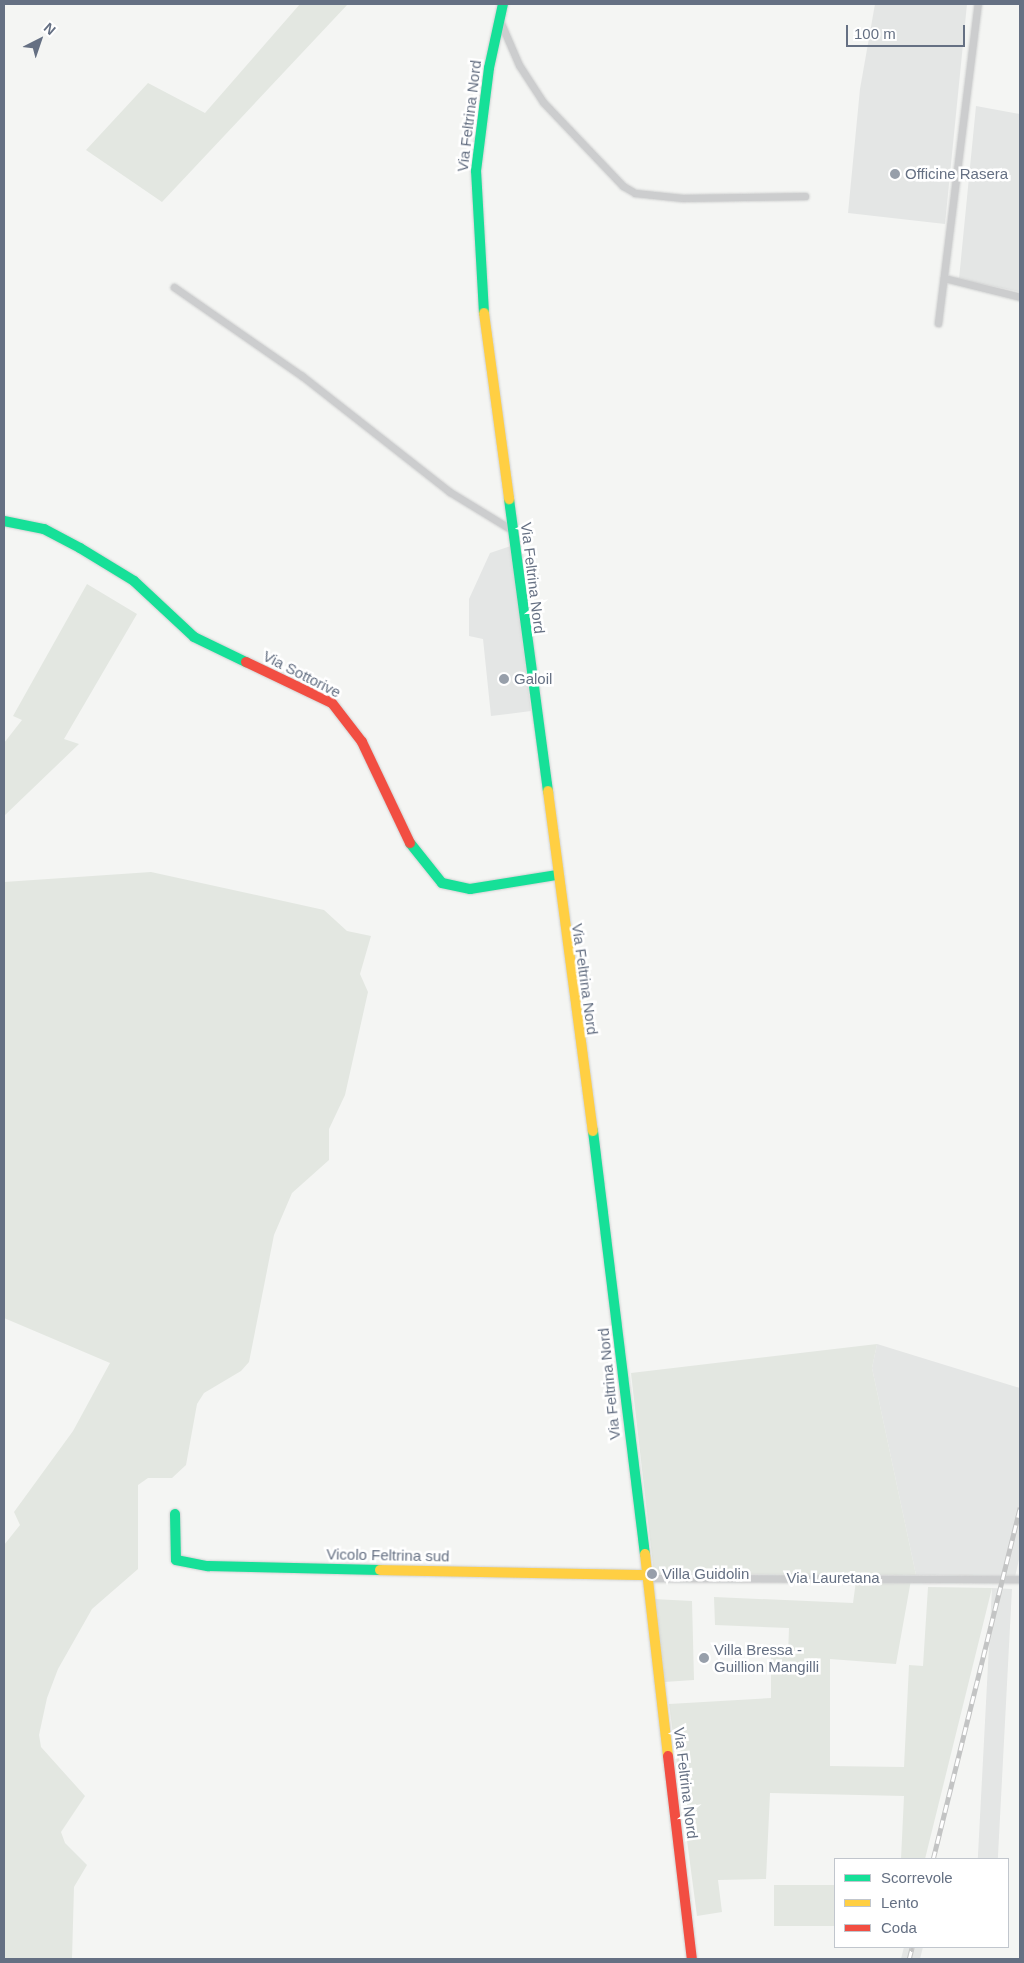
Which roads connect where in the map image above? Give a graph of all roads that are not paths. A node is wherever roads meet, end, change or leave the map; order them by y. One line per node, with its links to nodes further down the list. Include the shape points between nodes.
1 (503, 4): 3 (main road, Via Feltrina Nord)
2 (978, 4): 5 (street)
3 (500, 20): 4 (street, via 519,65 543,102 623,186 635,193 683,198); 10 (main road, Via Feltrina Nord, via 476,171 480,282)
4 (805, 196)
5 (944, 278): 7 (street); 8 (street)
6 (174, 287): 10 (street, via 302,376 457,498)
7 (1020, 297)
8 (938, 323)
9 (4, 522): 11 (main road, Via Sottorive, via 44,529 80,548 134,581 194,636 332,703 362,742 414,852 442,883 470,889)
10 (512, 530): 11 (main road, Via Feltrina Nord)
11 (556, 875): 13 (main road, Via Feltrina Nord, via 614,1291)
12 (175, 1514): 13 (main road, Vicolo Feltrina sud, via 176,1560 208,1566)
13 (646, 1577): 14 (street, Via Lauretana); 15 (main road, Via Feltrina Nord)
14 (1020, 1579)
15 (692, 1959)

